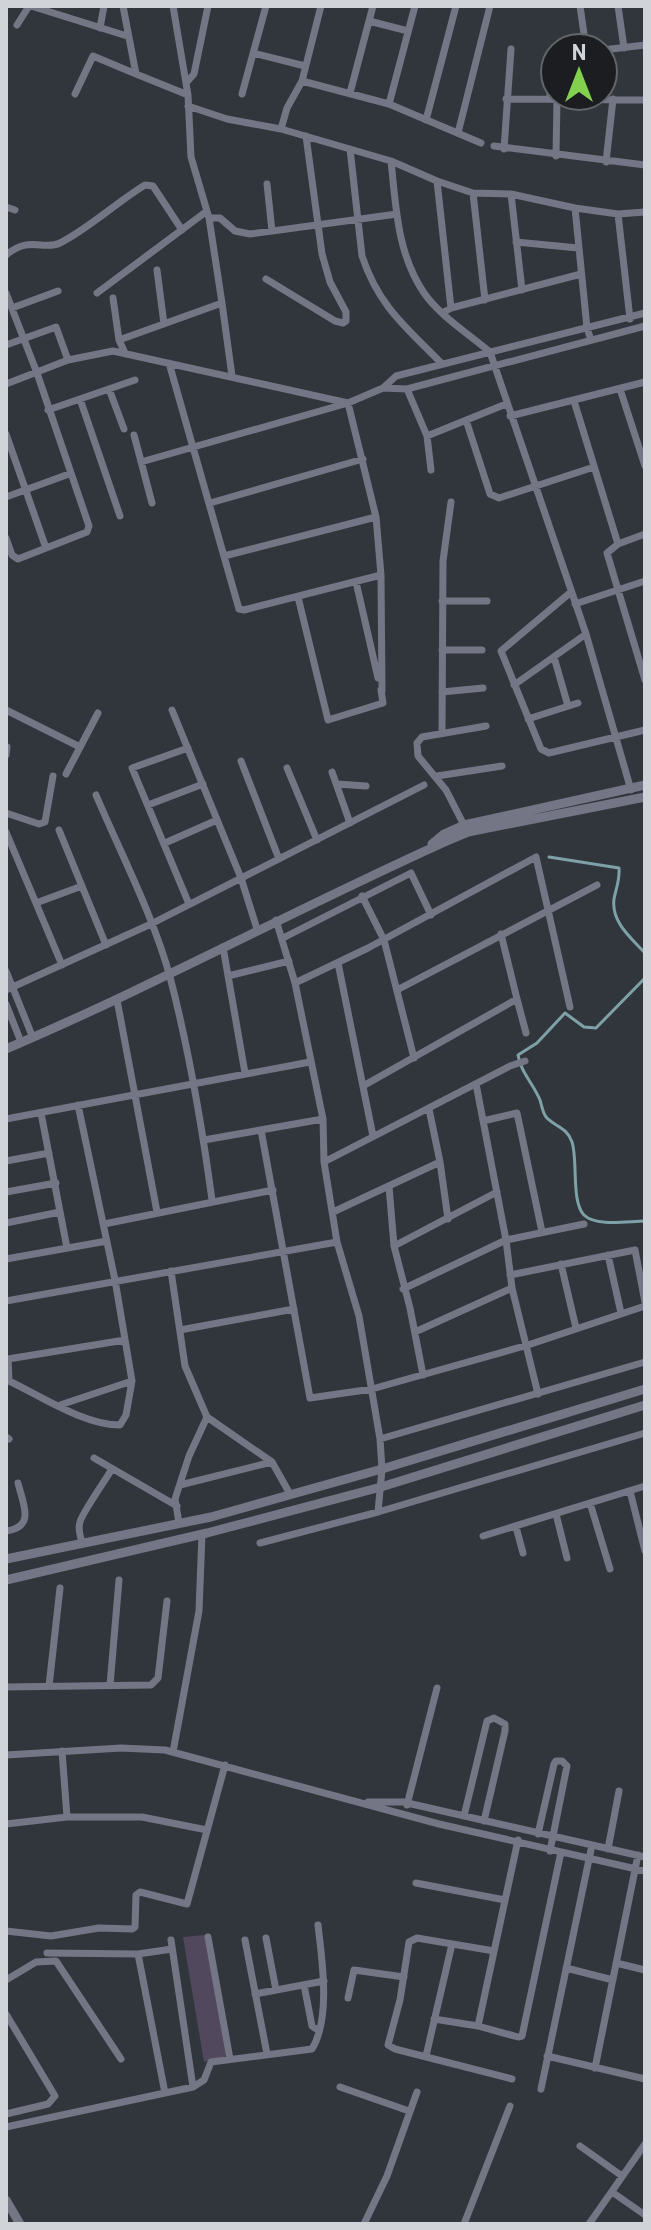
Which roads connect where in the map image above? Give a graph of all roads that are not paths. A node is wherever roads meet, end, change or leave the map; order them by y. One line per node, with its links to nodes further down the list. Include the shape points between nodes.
1 (30, 6): 14 (street); 16 (street)
2 (104, 6): 17 (street)
3 (123, 6): 20 (street)
4 (173, 6): 26 (street)
5 (208, 6): 27 (street)
6 (266, 6): 25 (street)
7 (321, 6): 28 (street)
8 (373, 6): 15 (street)
9 (415, 6): 18 (street)
10 (456, 6): 44 (street)
11 (490, 6): 46 (street)
12 (580, 6): 19 (street)
13 (618, 6): 23 (street)
14 (55, 10): 17 (street)
15 (369, 21): 18 (street); 32 (street)
16 (17, 25)
17 (100, 28): 20 (street)
18 (408, 31): 40 (street)
19 (584, 32)
20 (127, 36): 29 (street)
21 (645, 45): 23 (street)
22 (619, 48): 23 (street)
23 (624, 48)
24 (511, 49): 36 (street)
25 (253, 53): 28 (street); 34 (street)
26 (180, 55): 27 (street); 31 (street)
27 (198, 56): 31 (street)
28 (305, 66): 30 (street)
29 (136, 74): 33 (street, via 93,56); 35 (street)
30 (302, 81): 32 (street); 45 (street)
31 (186, 83): 35 (street)
32 (350, 93): 40 (street)
33 (75, 94)
34 (242, 94)
35 (188, 95): 41 (street)
36 (506, 99): 37 (street); 51 (street)
37 (539, 99)
38 (619, 99): 39 (street)
39 (645, 100)
40 (389, 104): 44 (street)
41 (188, 106): 45 (street); 66 (street, via 191,157)
42 (554, 112): 52 (street)
43 (612, 112): 54 (street)
44 (426, 120): 46 (street)
45 (281, 129): 47 (street)
46 (458, 133): 48 (street)
47 (306, 136): 50 (street); 68 (street)
48 (481, 143)
49 (494, 146): 51 (street)
50 (350, 149): 53 (street); 67 (street)
51 (504, 149): 52 (street)
52 (556, 156): 54 (street)
53 (391, 161): 56 (street); 64 (street)
54 (606, 162): 55 (street)
55 (645, 165)
56 (437, 181): 58 (street); 85 (street)
57 (267, 184): 70 (street)
58 (473, 193): 59 (street); 82 (street)
59 (511, 194): 61 (street); 71 (street)
60 (6, 207): 62 (street)
61 (575, 208): 65 (street); 72 (street)
62 (15, 210)
63 (645, 212): 65 (street)
64 (397, 214): 67 (street); 85 (street, via 400,244 410,268 426,295)
65 (618, 214): 87 (street)
66 (207, 216): 69 (street); 70 (street, via 244,234); 83 (street)
67 (358, 218): 68 (street); 100 (street, via 362,256 385,306)
68 (317, 224): 70 (street); 76 (street, via 326,269 346,321 335,321)
69 (182, 230): 73 (street, via 153,186 145,185 58,244 22,245); 80 (street)
70 (272, 231)
71 (516, 242): 72 (street); 77 (street)
72 (578, 248): 75 (street)
73 (6, 255)
74 (157, 270): 88 (street)
75 (581, 274): 77 (street); 90 (street)
76 (266, 279)
77 (522, 290): 82 (street)
78 (58, 291): 84 (street)
79 (6, 293): 84 (street)
80 (97, 293)
81 (113, 298): 93 (street)
82 (485, 300): 85 (street)
83 (222, 303): 88 (street); 103 (street)
84 (12, 308): 92 (street)
85 (447, 310): 96 (street)
86 (645, 313): 87 (street)
87 (630, 316): 90 (street); 91 (street)
88 (164, 324): 93 (street)
89 (645, 326): 91 (street)
90 (587, 328): 94 (street); 96 (street)
91 (632, 329): 94 (street)
92 (24, 339): 95 (street); 98 (street, via 56,327); 102 (street)
93 (119, 340): 97 (street)
94 (591, 340): 101 (street)
95 (6, 345)
96 (490, 352): 100 (street); 101 (street)
97 (125, 353): 98 (street); 99 (street)
98 (68, 360): 102 (street)
99 (169, 363): 103 (street); 122 (street)
100 (442, 364): 107 (street, via 396,376)
101 (496, 364): 109 (street); 114 (street)
102 (37, 373): 106 (street); 115 (street)
103 (232, 376): 113 (street)
104 (135, 380): 108 (street)
105 (645, 382): 110 (street)
106 (6, 384)
107 (380, 388): 109 (street); 113 (street)
108 (109, 389): 111 (street); 118 (street)
109 (407, 389): 120 (street)
110 (620, 389): 112 (street); 125 (street)
111 (80, 399): 115 (street); 135 (street)
112 (574, 401): 116 (street); 126 (street)
113 (348, 403): 122 (street); 123 (street)
114 (506, 404): 116 (street); 117 (street)
115 (48, 410): 128 (street)
116 (510, 416): 129 (street)
117 (466, 420): 120 (street); 129 (street, via 490,494 499,498)
118 (124, 429)
119 (134, 435): 124 (street)
120 (427, 436): 127 (street)
121 (7, 440): 130 (street)
122 (193, 448): 124 (street); 134 (street)
123 (363, 459): 134 (street); 136 (street)
124 (141, 462): 133 (street)
125 (645, 466)
126 (594, 467): 129 (street); 139 (street)
127 (431, 470)
128 (69, 474): 130 (street); 140 (street, via 89,526 87,532)
129 (535, 487): 146 (street)
130 (26, 489): 131 (street); 140 (street)
131 (6, 497)
132 (451, 502): 148 (street)
133 (152, 503)
134 (210, 503): 141 (street)
135 (120, 516)
136 (376, 517): 141 (street); 142 (street)
137 (645, 534): 139 (street)
138 (6, 538): 140 (street, via 18,559)
139 (618, 544): 145 (street, via 607,553)
140 (46, 548)
141 (224, 556): 147 (street, via 239,609)
142 (381, 575): 144 (street); 160 (street)
143 (645, 581): 145 (street)
144 (356, 582): 147 (street); 160 (street)
145 (618, 589): 150 (street); 153 (street)
146 (571, 592): 150 (street); 158 (street, via 503,648)
147 (298, 597): 160 (street, via 328,720 383,703)
148 (442, 601): 149 (street); 154 (street)
149 (487, 601)
150 (575, 604): 151 (street)
151 (586, 634): 156 (street); 171 (street)
152 (645, 647): 153 (street)
153 (636, 649): 157 (street)
154 (442, 650): 155 (street); 161 (street)
155 (482, 650)
156 (554, 657): 158 (street); 163 (street)
157 (645, 680)
158 (514, 685): 167 (street)
159 (483, 688): 161 (street)
160 (382, 691)
161 (442, 692): 170 (street)
162 (578, 703): 163 (street)
163 (568, 706): 167 (street)
164 (6, 710): 173 (street)
165 (172, 710): 174 (street)
166 (98, 713): 173 (street)
167 (528, 719): 171 (street, via 545,753)
168 (486, 726): 170 (street)
169 (645, 730): 171 (street)
170 (442, 733): 182 (street, via 422,737 416,748)
171 (617, 736): 188 (street)
172 (7, 747): 175 (street)
173 (80, 747): 180 (street)
174 (188, 748): 183 (street); 191 (street, via 132,768)
175 (6, 755)
176 (241, 761): 200 (street)
177 (502, 766): 182 (street)
178 (287, 768): 198 (street)
179 (332, 772): 184 (street)
180 (66, 774)
181 (53, 776): 192 (street, via 45,822)
182 (437, 776): 196 (street)
183 (203, 784): 191 (street); 193 (street)
184 (337, 784): 187 (street); 194 (street)
185 (424, 785): 194 (street)
186 (645, 785): 188 (street)
187 (366, 786)
188 (632, 794): 190 (street); 196 (street)
189 (96, 795): 210 (street)
190 (645, 797)
191 (148, 805): 199 (street)
192 (6, 813)
193 (217, 820): 199 (street); 201 (street)
194 (350, 823): 198 (street)
195 (59, 830): 203 (street)
196 (462, 830): 209 (street)
197 (6, 832): 205 (street)
198 (317, 840): 200 (street)
199 (165, 843): 206 (street)
200 (279, 859): 201 (street)
201 (241, 878): 206 (street); 211 (street)
202 (597, 885): 207 (street)
203 (82, 886): 205 (street); 215 (street)
204 (362, 896): 208 (street, via 411,873); 213 (street); 214 (street)
205 (36, 903): 219 (street)
206 (189, 904): 210 (street)
207 (549, 908): 208 (street, via 536,857); 212 (street); 229 (street)
208 (431, 915): 214 (street)
209 (276, 920): 211 (street); 213 (street)
210 (151, 924): 215 (street); 221 (street)
211 (257, 929): 216 (street)
212 (501, 934): 225 (street); 226 (street)
213 (283, 938): 217 (street)
214 (384, 940): 218 (street); 225 (street)
215 (106, 945): 219 (street)
216 (223, 947): 221 (street); 222 (street)
217 (289, 961): 222 (street); 223 (street)
218 (338, 963): 223 (street); 240 (street)
219 (62, 965): 224 (street)
220 (6, 971): 224 (street)
221 (169, 976): 227 (street); 238 (street)
222 (228, 976): 237 (street)
223 (295, 983): 236 (street)
224 (9, 988): 231 (street)
225 (397, 990): 234 (street)
226 (517, 999): 230 (street); 234 (street)
227 (117, 1000): 231 (street); 241 (street)
228 (6, 1004): 232 (street)
229 (570, 1007)
230 (526, 1033)
231 (33, 1038): 232 (street)
232 (21, 1042): 233 (street)
233 (6, 1049)
234 (414, 1058): 240 (street)
235 (525, 1061): 239 (street)
236 (310, 1062): 237 (street); 246 (street)
237 (245, 1073): 238 (street)
238 (192, 1084): 241 (street); 250 (street)
239 (476, 1084): 243 (street); 247 (street)
240 (363, 1086): 249 (street)
241 (136, 1094): 242 (street); 262 (street)
242 (78, 1105): 244 (street); 266 (street)
243 (429, 1109): 249 (street); 254 (street)
244 (41, 1113): 245 (street); 251 (street)
245 (6, 1119)
246 (323, 1119): 248 (street); 253 (street)
247 (483, 1121): 259 (street); 268 (street, via 517,1113)
248 (261, 1130): 250 (street); 257 (street)
249 (373, 1136): 253 (street)
250 (204, 1140): 260 (street)
251 (49, 1153): 252 (street); 255 (street)
252 (6, 1161)
253 (324, 1162): 263 (street)
254 (440, 1162): 256 (street); 264 (street)
255 (56, 1183): 258 (street); 261 (street)
256 (389, 1186): 263 (street); 272 (street)
257 (273, 1190): 260 (street); 274 (street)
258 (6, 1192)
259 (497, 1192): 264 (street); 269 (street)
260 (212, 1200): 262 (street)
261 (60, 1212): 265 (street); 273 (street)
262 (157, 1212): 266 (street)
263 (333, 1212): 271 (street)
264 (448, 1219): 272 (street)
265 (6, 1223)
266 (104, 1224): 270 (street)
267 (584, 1224): 268 (street)
268 (542, 1232): 269 (street)
269 (506, 1240): 279 (street); 282 (street)
270 (107, 1241): 273 (street); 280 (street)
271 (337, 1242): 274 (street); 295 (street, via 359,1316)
272 (394, 1246): 282 (street)
273 (67, 1248): 276 (street)
274 (284, 1251): 278 (street); 285 (street)
275 (608, 1255): 277 (street); 284 (street, via 635,1250); 286 (street)
276 (6, 1259)
277 (561, 1264): 279 (street); 287 (street)
278 (171, 1271): 280 (street); 288 (street)
279 (510, 1275): 281 (street)
280 (115, 1280): 283 (street); 290 (street)
281 (512, 1288): 289 (street); 291 (street)
282 (403, 1289): 289 (street)
283 (6, 1301)
284 (645, 1304): 286 (street)
285 (294, 1309): 288 (street); 295 (street, via 310,1398)
286 (621, 1313): 287 (street)
287 (576, 1328): 291 (street)
288 (180, 1330): 300 (street, via 185,1366)
289 (415, 1332): 293 (street)
290 (125, 1340): 294 (street); 298 (street, via 8,1359 9,1381)
291 (528, 1345): 293 (street); 297 (street)
292 (645, 1362): 297 (street)
293 (423, 1375): 295 (street)
294 (132, 1381): 298 (street); 298 (street, via 120,1425 86,1418)
295 (372, 1389): 302 (street)
296 (644, 1392): 303 (street)
297 (538, 1394): 302 (street)
298 (60, 1405)
299 (645, 1405): 306 (street)
300 (207, 1417): 305 (street); 310 (street)
301 (645, 1433): 317 (street)
302 (380, 1439): 308 (street)
303 (456, 1445): 306 (street); 308 (street)
304 (94, 1458): 307 (street)
305 (272, 1462): 310 (street); 314 (street)
306 (461, 1463): 312 (street)
307 (112, 1469): 316 (street); 326 (street, via 81,1516)
308 (382, 1469): 312 (street); 314 (street)
309 (18, 1483): 322 (street, via 24,1522)
310 (180, 1485): 316 (street)
311 (645, 1486): 313 (street)
312 (381, 1487): 317 (street); 323 (street)
313 (630, 1491): 315 (street); 328 (street)
314 (290, 1494): 319 (street)
315 (590, 1503): 318 (street); 332 (street)
316 (177, 1506): 320 (street)
317 (378, 1512): 327 (street)
318 (556, 1514): 321 (street); 330 (street)
319 (211, 1517): 320 (street); 323 (street)
320 (179, 1523): 326 (street)
321 (516, 1527): 325 (street); 329 (street)
322 (6, 1531)
323 (215, 1531): 324 (street)
324 (202, 1534): 333 (street); 342 (street, via 199,1611)
325 (483, 1536)
326 (82, 1542): 331 (street)
327 (260, 1543)
328 (645, 1551)
329 (523, 1553)
330 (567, 1558)
331 (6, 1559)
332 (610, 1569)
333 (6, 1580)
334 (119, 1580): 337 (street)
335 (60, 1588): 338 (street)
336 (167, 1601): 337 (street, via 158,1678 151,1685)
337 (110, 1685): 338 (street)
338 (49, 1686): 339 (street)
339 (6, 1687)
340 (437, 1688): 347 (street)
341 (62, 1751): 342 (street); 343 (street); 350 (street)
342 (173, 1752): 344 (street)
343 (6, 1755)
344 (225, 1765): 346 (street); 353 (street)
345 (619, 1791): 359 (street)
346 (362, 1802): 347 (street); 348 (street)
347 (408, 1804): 348 (street); 349 (street)
348 (405, 1815): 357 (street)
349 (464, 1816): 351 (street); 351 (street, via 487,1721 494,1718 505,1724 505,1731)
350 (67, 1817): 352 (street); 353 (street, via 142,1817)
351 (484, 1821): 354 (street)
352 (6, 1824)
353 (207, 1830): 369 (street, via 187,1904 140,1892 132,1929 51,1936)
354 (520, 1830): 355 (street); 357 (street)
355 (538, 1834): 356 (street); 356 (street, via 554,1764 562,1761 567,1766)
356 (553, 1837): 358 (street); 360 (street)
357 (517, 1842): 360 (street); 367 (street)
358 (592, 1845): 359 (street); 363 (street)
359 (608, 1849): 362 (street)
360 (550, 1851): 361 (street)
361 (561, 1852): 363 (street); 390 (street, via 522,2036)
362 (642, 1856): 364 (street)
363 (589, 1859): 364 (street); 378 (street)
364 (636, 1869): 365 (street); 377 (street)
365 (645, 1871)
366 (416, 1883): 367 (street)
367 (505, 1900): 374 (street)
368 (318, 1925): 383 (street)
369 (6, 1931)
370 (208, 1937): 396 (street)
371 (266, 1938): 385 (street)
372 (245, 1940): 386 (street)
373 (452, 1944): 374 (street); 380 (street, via 417,1938 409,1942); 389 (street)
374 (494, 1951): 390 (street)
375 (47, 1953): 376 (street)
376 (138, 1954): 400 (street, via 172,1944); 404 (street)
377 (616, 1963): 379 (street); 382 (street)
378 (566, 1968): 382 (street); 394 (street)
379 (645, 1970)
380 (404, 1977): 387 (street, via 354,1970); 393 (street, via 388,2045)
381 (6, 1980): 395 (street, via 36,1962 56,1961)
382 (613, 1980): 397 (street)
383 (324, 1981): 384 (street); 391 (street)
384 (304, 1985): 385 (street); 391 (street, via 312,2026)
385 (276, 1990): 386 (street)
386 (255, 1994): 392 (street)
387 (348, 1998)
388 (6, 2014): 407 (street, via 55,2096 48,2104)
389 (434, 2019): 390 (street); 393 (street)
390 (478, 2026)
391 (319, 2031): 392 (street, via 312,2049)
392 (267, 2054): 396 (street)
393 (426, 2056): 398 (street)
394 (547, 2056): 397 (street); 402 (street)
395 (121, 2059)
396 (230, 2059): 400 (street, via 211,2062 204,2080)
397 (595, 2068): 399 (street)
398 (512, 2079)
399 (645, 2079)
400 (193, 2087): 404 (street)
401 (340, 2087): 406 (street)
402 (541, 2089)
403 (417, 2092): 406 (street)
404 (165, 2093): 408 (street)
405 (510, 2106): 417 (street)
406 (409, 2111): 416 (street)
407 (6, 2114)
408 (6, 2127)
409 (645, 2144): 411 (street)
410 (580, 2146): 411 (street)
411 (622, 2176): 412 (street)
412 (612, 2192): 414 (street); 418 (street)
413 (6, 2200): 415 (street)
414 (645, 2215)
415 (20, 2224)
416 (364, 2224)
417 (464, 2224)
418 (589, 2224)

